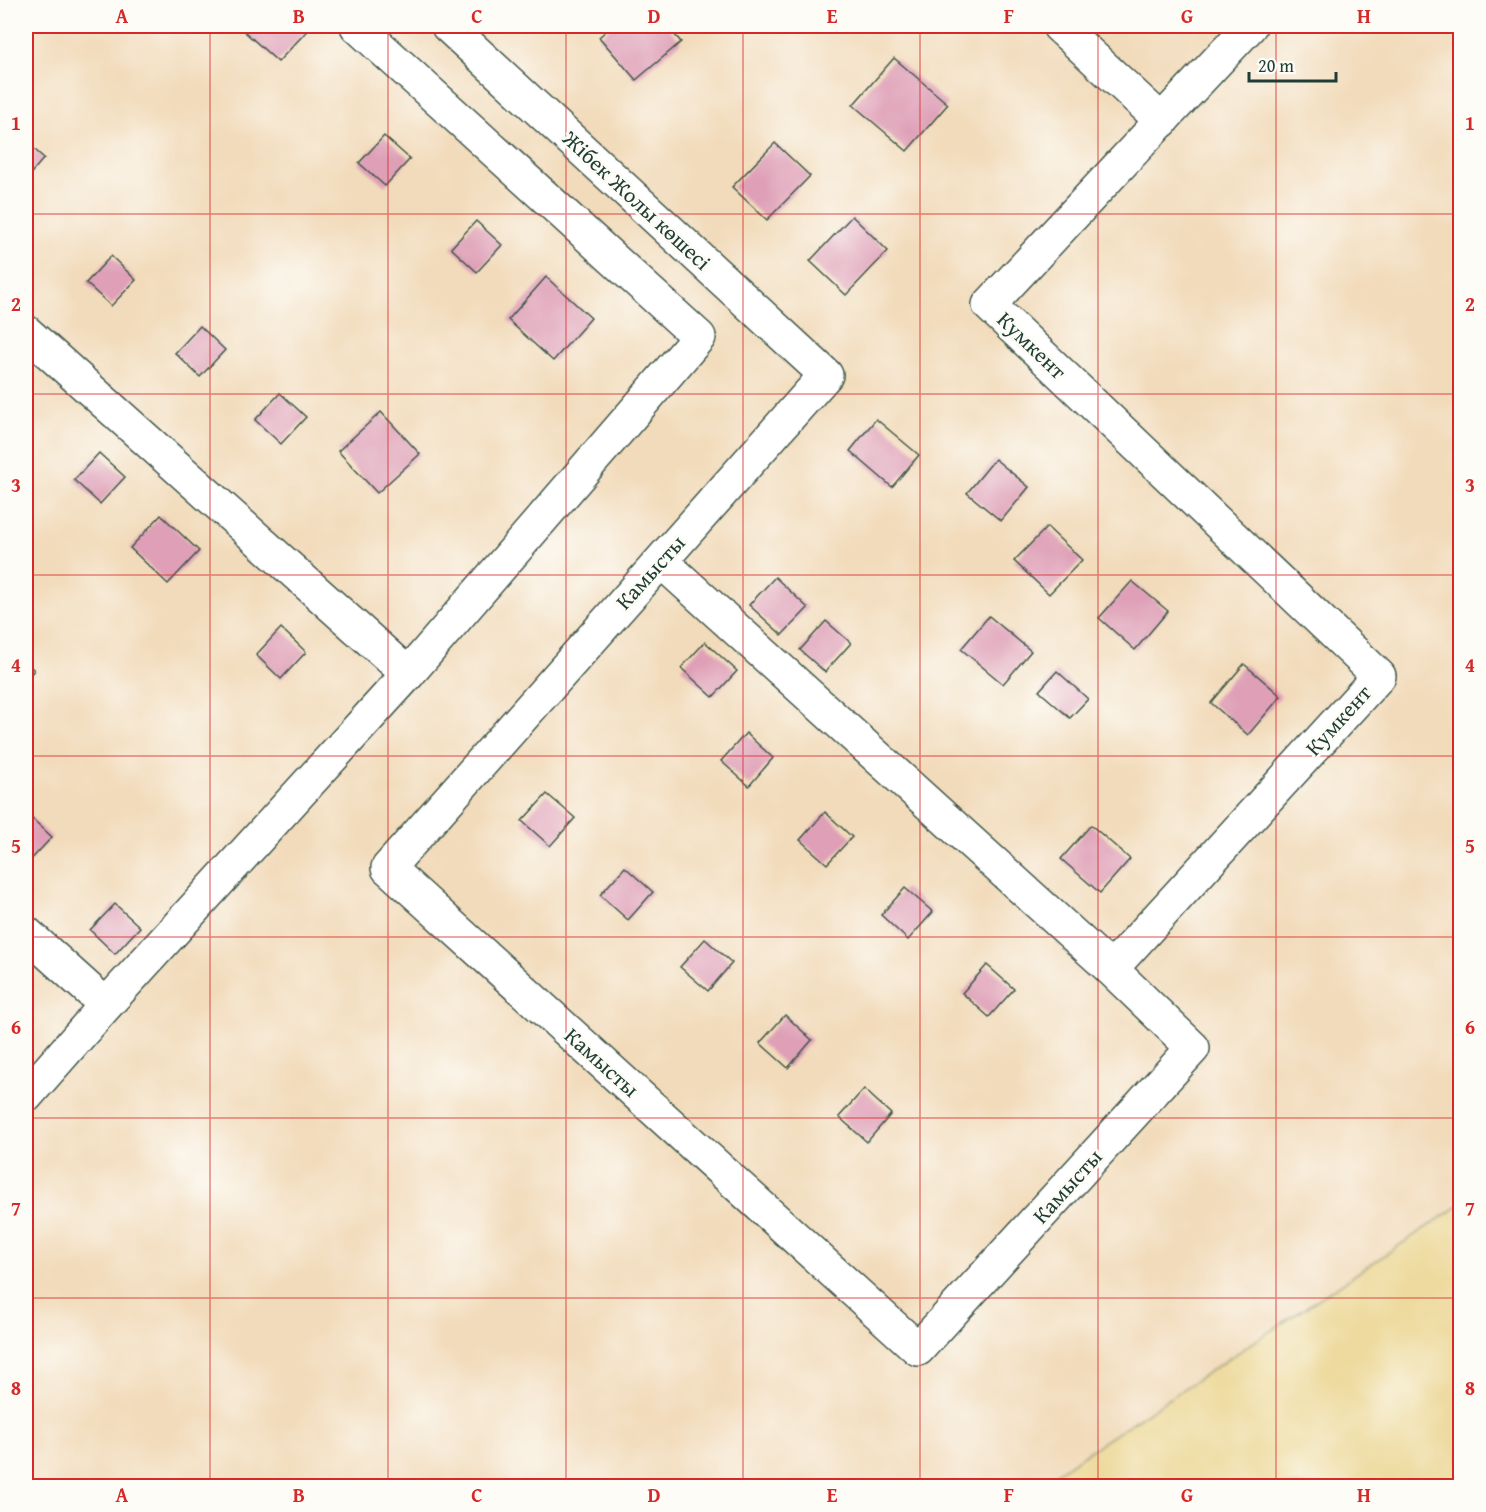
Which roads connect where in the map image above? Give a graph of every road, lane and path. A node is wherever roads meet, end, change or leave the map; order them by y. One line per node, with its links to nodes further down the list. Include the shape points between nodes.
1 (357, 26): 9 (street, via 699,337)
2 (448, 26): 7 (street, Жібек Жолы көшесі)
3 (1059, 26): 5 (street)
4 (1250, 26): 5 (street, Кумкент)
5 (1162, 121): 11 (street, Кумкент, via 990,305 1379,676)
6 (26, 332): 9 (street)
7 (826, 375): 8 (street, Камысты)
8 (661, 561): 11 (street); 11 (street, Камысты, via 388,868 918,1349 1193,1048)
9 (408, 674): 12 (street)
10 (26, 933): 12 (street)
11 (1112, 969)
12 (106, 1005): 13 (street)
13 (26, 1096)

